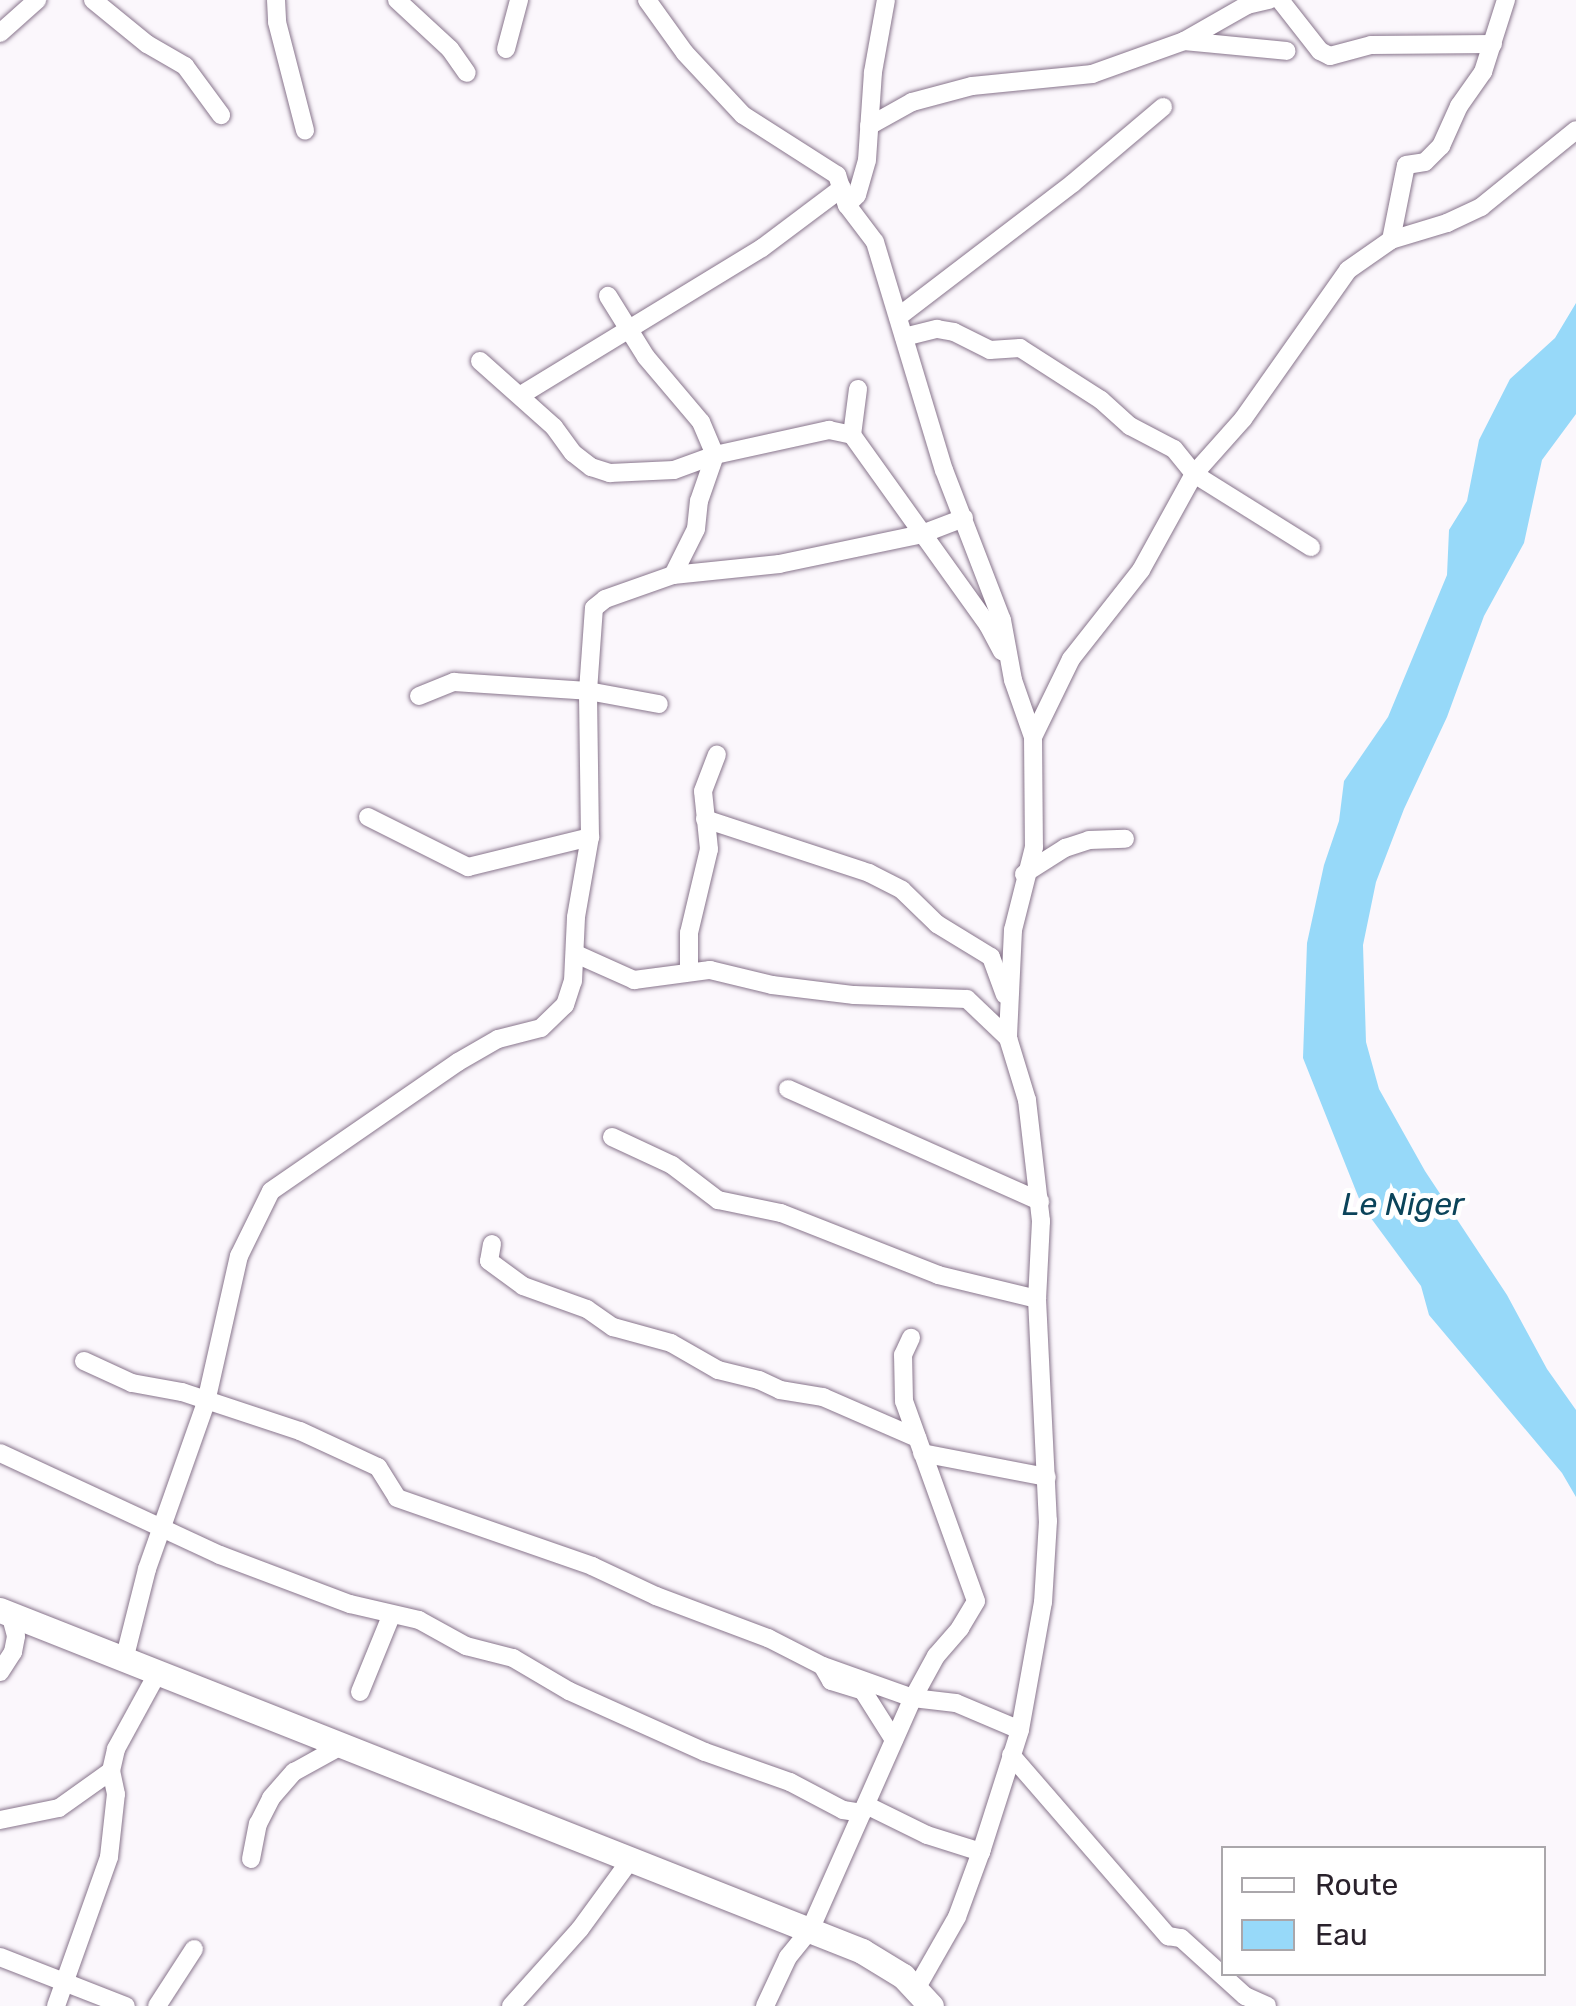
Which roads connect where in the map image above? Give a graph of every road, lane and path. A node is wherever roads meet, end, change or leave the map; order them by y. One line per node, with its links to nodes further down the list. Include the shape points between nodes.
1 (37, 0): 12 (street)
2 (93, 0): 19 (street, via 184,66)
3 (276, 0): 21 (street)
4 (396, 0): 17 (street)
5 (519, 0): 15 (street)
6 (647, 0): 23 (street, via 742,115 837,176)
7 (886, 0): 20 (street)
8 (1268, 0): 11 (street)
9 (1280, 0): 14 (street, via 1330,56 1371,45)
10 (1506, 0): 14 (street)
11 (1244, 2): 13 (street)
12 (0, 33)
13 (1184, 41): 16 (street); 20 (street, via 1092,74 1004,81 912,102)
14 (1493, 44): 24 (street, via 1441,146 1425,162 1406,165)
15 (506, 49)
16 (1287, 51)
17 (467, 73)
18 (1164, 106): 26 (street)
19 (221, 115)
20 (869, 126): 23 (street, via 858,195)
21 (305, 130)
22 (1576, 130): 24 (street, via 1481,207)
23 (844, 196): 26 (street, via 875,242); 27 (street)
24 (1391, 240): 34 (street, via 1348,270 1243,420)
25 (608, 296): 27 (street)
26 (898, 317): 28 (street)
27 (629, 330): 31 (street); 33 (street, via 702,422)
28 (904, 337): 34 (street, via 937,329 990,350 1020,348 1174,449); 35 (street)
29 (480, 361): 31 (street)
30 (858, 388): 32 (street)
31 (521, 395): 33 (street, via 573,453 610,473 674,470)
32 (852, 434): 33 (street, via 829,430); 36 (street)
33 (715, 454): 38 (street, via 696,529)
34 (1194, 474): 37 (street); 43 (street, via 1141,570 1086,634)
35 (964, 518): 36 (street); 39 (street, via 1002,620)
36 (922, 534): 38 (street, via 779,564); 39 (street, via 988,625)
37 (1311, 547)
38 (673, 574): 40 (street, via 594,608)
39 (1012, 680): 43 (street)
40 (588, 692): 41 (street, via 454,682); 42 (street); 47 (street)
41 (420, 696)
42 (659, 704)
43 (1032, 737): 49 (street, via 1034,847)
44 (717, 756): 46 (street, via 704,791)
45 (368, 817): 47 (street, via 468,866)
46 (704, 819): 51 (street, via 709,849); 52 (street, via 902,890 936,924 991,958)
47 (590, 838): 50 (street)
48 (1125, 839): 49 (street, via 1065,848)
49 (1024, 874): 52 (street)
50 (576, 954): 51 (street, via 634,980); 61 (street, via 573,981 556,1017 458,1062 271,1191 239,1256)
51 (688, 970): 53 (street, via 854,995 967,998)
52 (1009, 1005): 53 (street)
53 (1008, 1038): 56 (street, via 1027,1100)
54 (788, 1089): 56 (street)
55 (612, 1137): 58 (street, via 672,1165 718,1200 782,1213 938,1275)
56 (1040, 1201): 58 (street)
57 (492, 1244): 62 (street, via 488,1261 523,1286 671,1344 718,1370 823,1398)
58 (1037, 1300): 64 (street)
59 (911, 1338): 62 (street, via 901,1377)
60 (84, 1361): 61 (street, via 132,1383)
61 (206, 1402): 65 (street); 69 (street, via 300,1430 378,1468 397,1498 592,1566)
62 (919, 1445): 64 (street); 73 (street, via 976,1600)
63 (0, 1453): 65 (street)
64 (1046, 1477): 74 (street, via 1043,1602)
65 (162, 1529): 67 (street); 68 (street)
66 (5, 1612): 68 (highway); 70 (street, via 16,1636)
67 (391, 1616): 72 (street); 79 (street, via 419,1620 466,1646 513,1658 569,1691 843,1810)
68 (124, 1660): 71 (highway)
69 (823, 1666): 73 (street); 75 (street, via 831,1681 863,1691)
70 (0, 1672)
71 (157, 1674): 76 (highway); 78 (street, via 124,1728)
72 (360, 1692)
73 (912, 1698): 74 (street, via 956,1703); 75 (street)
74 (1020, 1730): 77 (street)
75 (894, 1740): 79 (street)
76 (341, 1746): 82 (street, via 294,1772 271,1798); 83 (highway)
77 (1011, 1755): 81 (street); 87 (street, via 1168,1936 1181,1938)
78 (111, 1771): 80 (street, via 59,1808); 89 (street, via 116,1794 109,1857)
79 (864, 1809): 81 (street); 84 (street)
80 (0, 1820)
81 (981, 1852): 90 (street)
82 (251, 1859)
83 (631, 1859): 84 (highway); 94 (street)
84 (810, 1930): 90 (highway, via 862,1952); 95 (street, via 788,1957)
85 (194, 1949): 93 (street)
86 (0, 1957): 89 (street)
87 (1221, 1975)
88 (1222, 1976): 96 (street)
89 (63, 1984): 91 (street); 92 (street)
90 (924, 1997)
91 (56, 2006)
92 (126, 2006)
93 (157, 2006)
94 (511, 2006)
95 (765, 2006)
96 (1267, 2006)

